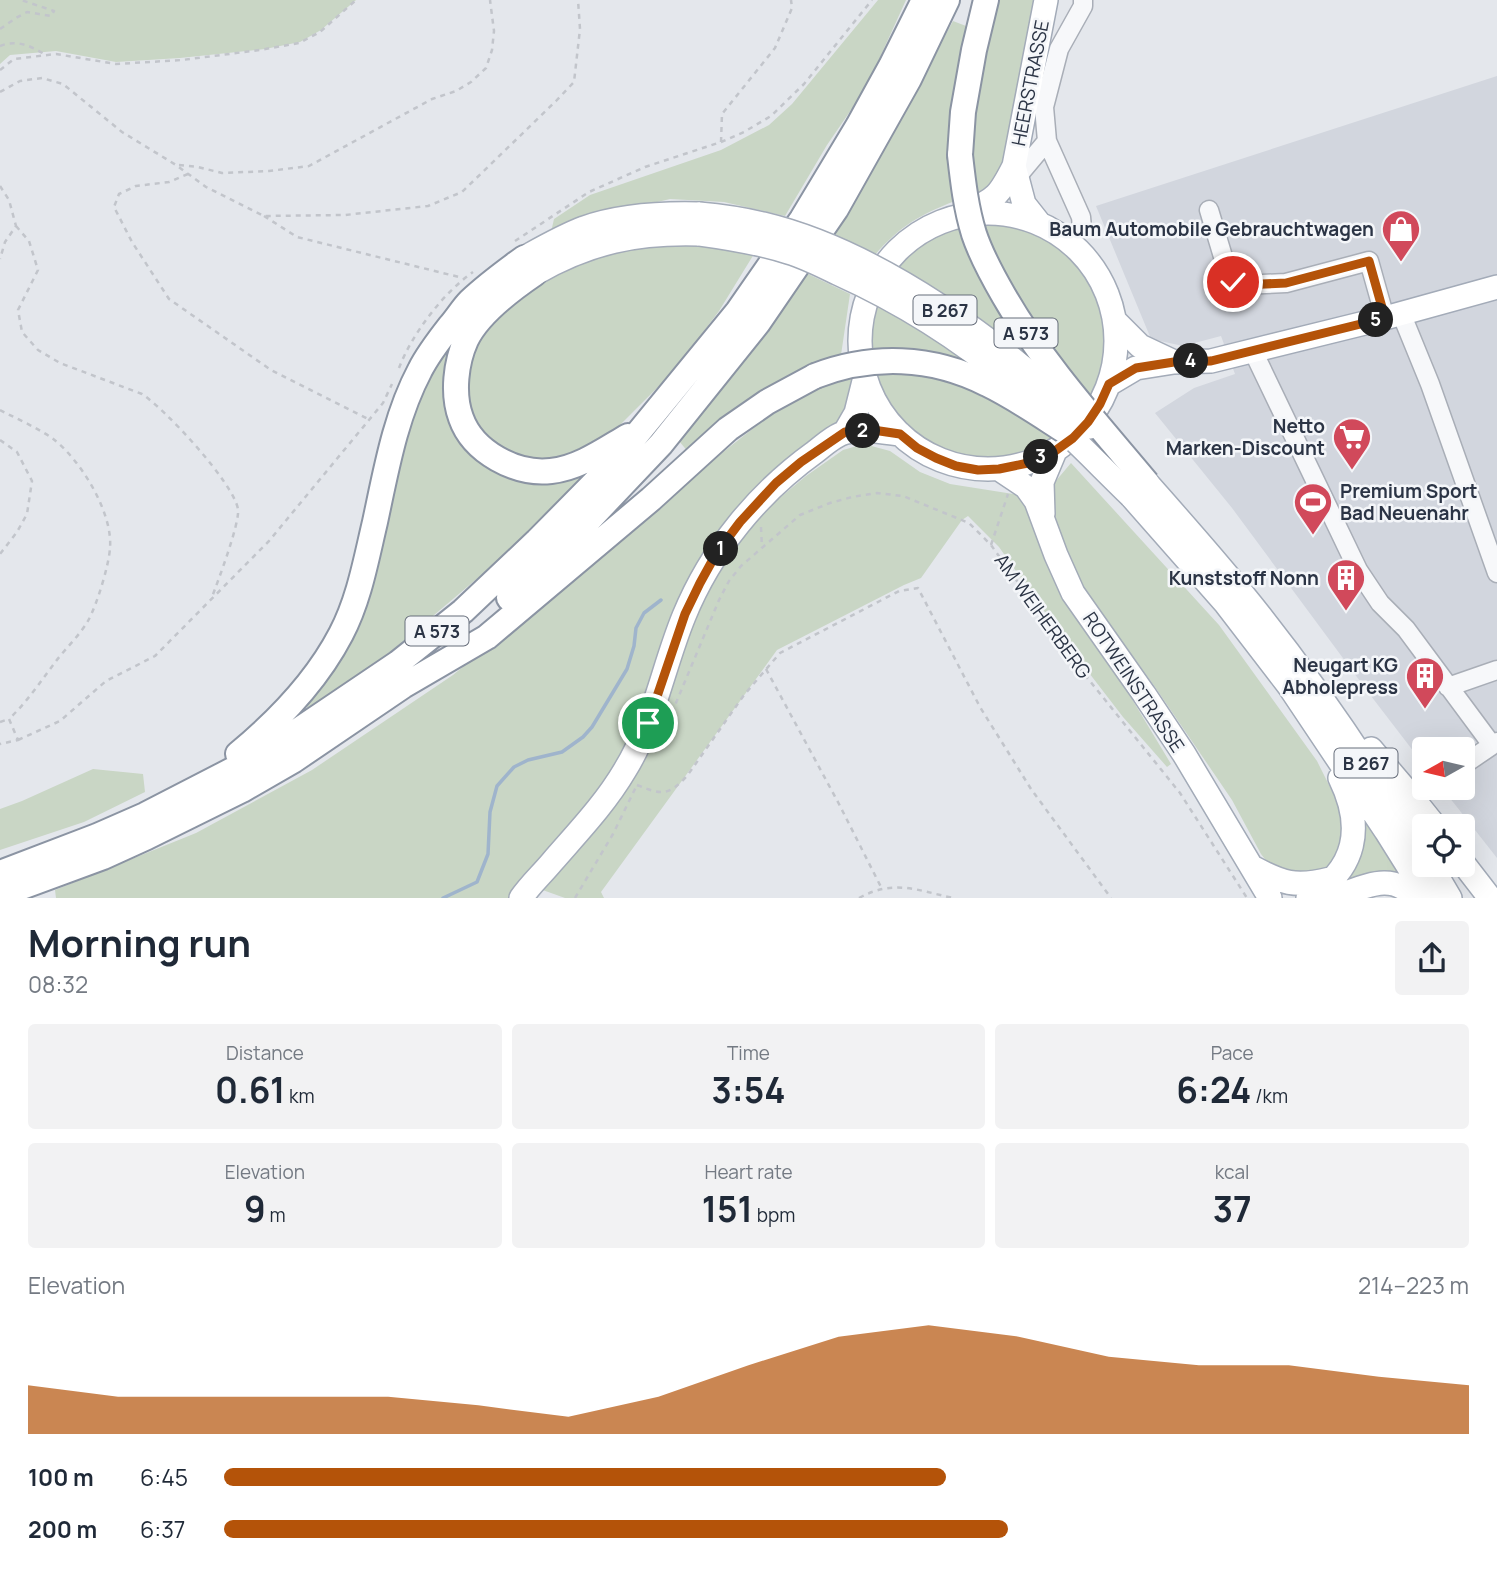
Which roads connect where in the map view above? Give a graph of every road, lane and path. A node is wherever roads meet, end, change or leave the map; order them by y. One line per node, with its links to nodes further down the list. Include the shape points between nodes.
1 (21, 0): 11 (path, via 54,11 51,16 27,12)
2 (356, 0): 13 (path, via 320,32 299,43 260,50 116,64)
3 (490, 0): 19 (path, via 494,31 486,68 456,91 432,99 309,166 222,173)
4 (578, 0): 24 (path, via 574,82 462,192 428,206 345,215)
5 (791, 0): 18 (path, via 793,8 775,48 722,114)
6 (924, 0): 42 (highway, A 573, via 859,125 802,219 738,311)
7 (947, 0): 59 (highway, A 573, via 836,209 758,323 661,444 552,559 480,625)
8 (986, 0): 48 (highway, A 573, bridge, via 963,112 960,155 975,236 1022,328)
9 (1045, 0): 15 (main road, HEERSTRASSE)
10 (1083, 0): 15 (street)
11 (0, 29)
12 (0, 46): 13 (path, via 27,44)
13 (46, 55): 14 (path, via 14,59)
14 (0, 70)
15 (1042, 74): 17 (street); 20 (main road, HEERSTRASSE)
16 (0, 92): 19 (path, via 42,78 63,84 122,132)
17 (1047, 141): 20 (street); 29 (street)
18 (721, 142)
19 (176, 165): 21 (path)
20 (1015, 172): 25 (main road, HEERSTRASSE, via 984,205); 26 (main road, via 1024,204)
21 (188, 174): 24 (path); 41 (path, via 169,182 135,186 119,194 114,207 169,299 271,370)
22 (0, 186): 28 (path)
23 (1209, 210): 34 (street, via 1233,282 1286,283 1369,261)
24 (264, 216): 32 (path, via 297,237)
25 (954, 217): 26 (main road, via 1011,215); 38 (main road, HEERSTRASSE, via 904,244 870,291 860,348)
26 (1038, 223): 35 (main road, via 1061,236 1097,273)
27 (700, 224): 31 (main road, B 267, via 614,240); 46 (main road, B 267, bridge, via 731,238 792,253 887,298 1010,381); 48 (main road, B 267, bridge, via 732,218 809,239 932,301 993,344 1081,418)
28 (16, 226): 30 (path); 55 (path, via 29,240 38,270 19,310 22,332 38,350 60,363 153,401 232,492 239,512)
29 (1082, 228)
30 (0, 259)
31 (529, 266): 42 (highway, A 573, via 467,338 456,377 461,418 470,433 495,458 511,466 550,471 578,464); 68 (highway, via 502,274 469,302 420,369 393,438 354,606 321,668 295,702)
32 (464, 278)
33 (1497, 287): 34 (main road)
34 (1393, 315): 36 (main road); 54 (street, via 1430,384)
35 (1115, 321): 37 (main road, via 1140,346); 39 (main road, via 1116,353)
36 (1253, 351): 37 (main road, via 1211,361); 60 (street, via 1358,570)
37 (1174, 362): 39 (main road, via 1136,368)
38 (865, 377): 43 (main road, via 856,414); 44 (main road, via 878,408)
39 (1109, 384): 46 (main road, via 1088,422 1073,438)
40 (0, 410): 61 (path, via 51,438 69,454 98,497 110,547 89,620)
41 (369, 420)
42 (644, 427): 68 (highway, A 573, via 611,466 463,611 397,663 284,740)
43 (845, 432): 44 (main road); 78 (main road, via 776,483 716,554 685,614 648,723 626,769 604,803)
44 (900, 434): 47 (main road, via 917,448 956,466)
45 (0, 440): 53 (path, via 17,452 32,481 27,514)
46 (1060, 441): 47 (main road, via 1028,463); 48 (main road, B 267, bridge); 50 (main road, via 1042,482); 59 (highway, A 573, bridge, via 1003,392 927,363 877,361 815,376 728,429 487,637)
47 (999, 469): 50 (main road, ROTWEINSTRASSE, via 1026,487)
48 (1139, 490): 58 (main road, B 267, via 1242,592); 62 (main road, B 267)
49 (1008, 492): 51 (path)
50 (1043, 517): 71 (main road, ROTWEINSTRASSE, via 1073,593 1177,744)
51 (991, 545): 52 (path, AM WEIHERBERG, via 957,517 903,496 877,493 852,496 800,515); 82 (path, AM WEIHERBERG, via 1081,670 1180,793)
52 (762, 548)
53 (0, 554)
54 (1497, 573)
55 (211, 600)
56 (766, 668): 67 (path, via 677,787 659,793); 75 (path); 81 (path, via 792,646 899,591 918,588 980,707 1031,789)
57 (1497, 670): 60 (street)
58 (1304, 674): 69 (main road); 70 (main road, B 267)
59 (403, 686): 77 (highway, A 573, via 242,790 103,857)
60 (1448, 687): 65 (street)
61 (9, 719): 63 (path); 64 (path, via 18,740)
62 (1312, 720): 76 (main road, B 267, via 1346,789 1353,817 1350,852); 86 (main road, B 267)
63 (0, 722)
64 (0, 744)
65 (1495, 744): 66 (street)
66 (1475, 757)
67 (637, 785)
68 (194, 790): 72 (highway, A 573, via 97,836)
69 (1425, 814)
70 (1412, 836)
71 (1252, 867): 76 (main road, B 267, via 1275,879 1312,883); 83 (main road, ROTWEINSTRASSE)
72 (0, 873)
73 (1438, 877): 87 (main road)
74 (1474, 877): 88 (main road)
75 (882, 889): 79 (path); 80 (path, via 897,886)
76 (1337, 892): 84 (main road, B 267); 85 (main road, B 267, via 1386,882 1408,890)
77 (0, 895)
78 (521, 898)
79 (859, 898)
80 (953, 898)
81 (1111, 898)
82 (1247, 898)
83 (1270, 898)
84 (1308, 898)
85 (1415, 898)
86 (1428, 898)
87 (1451, 898)
88 (1490, 898)

